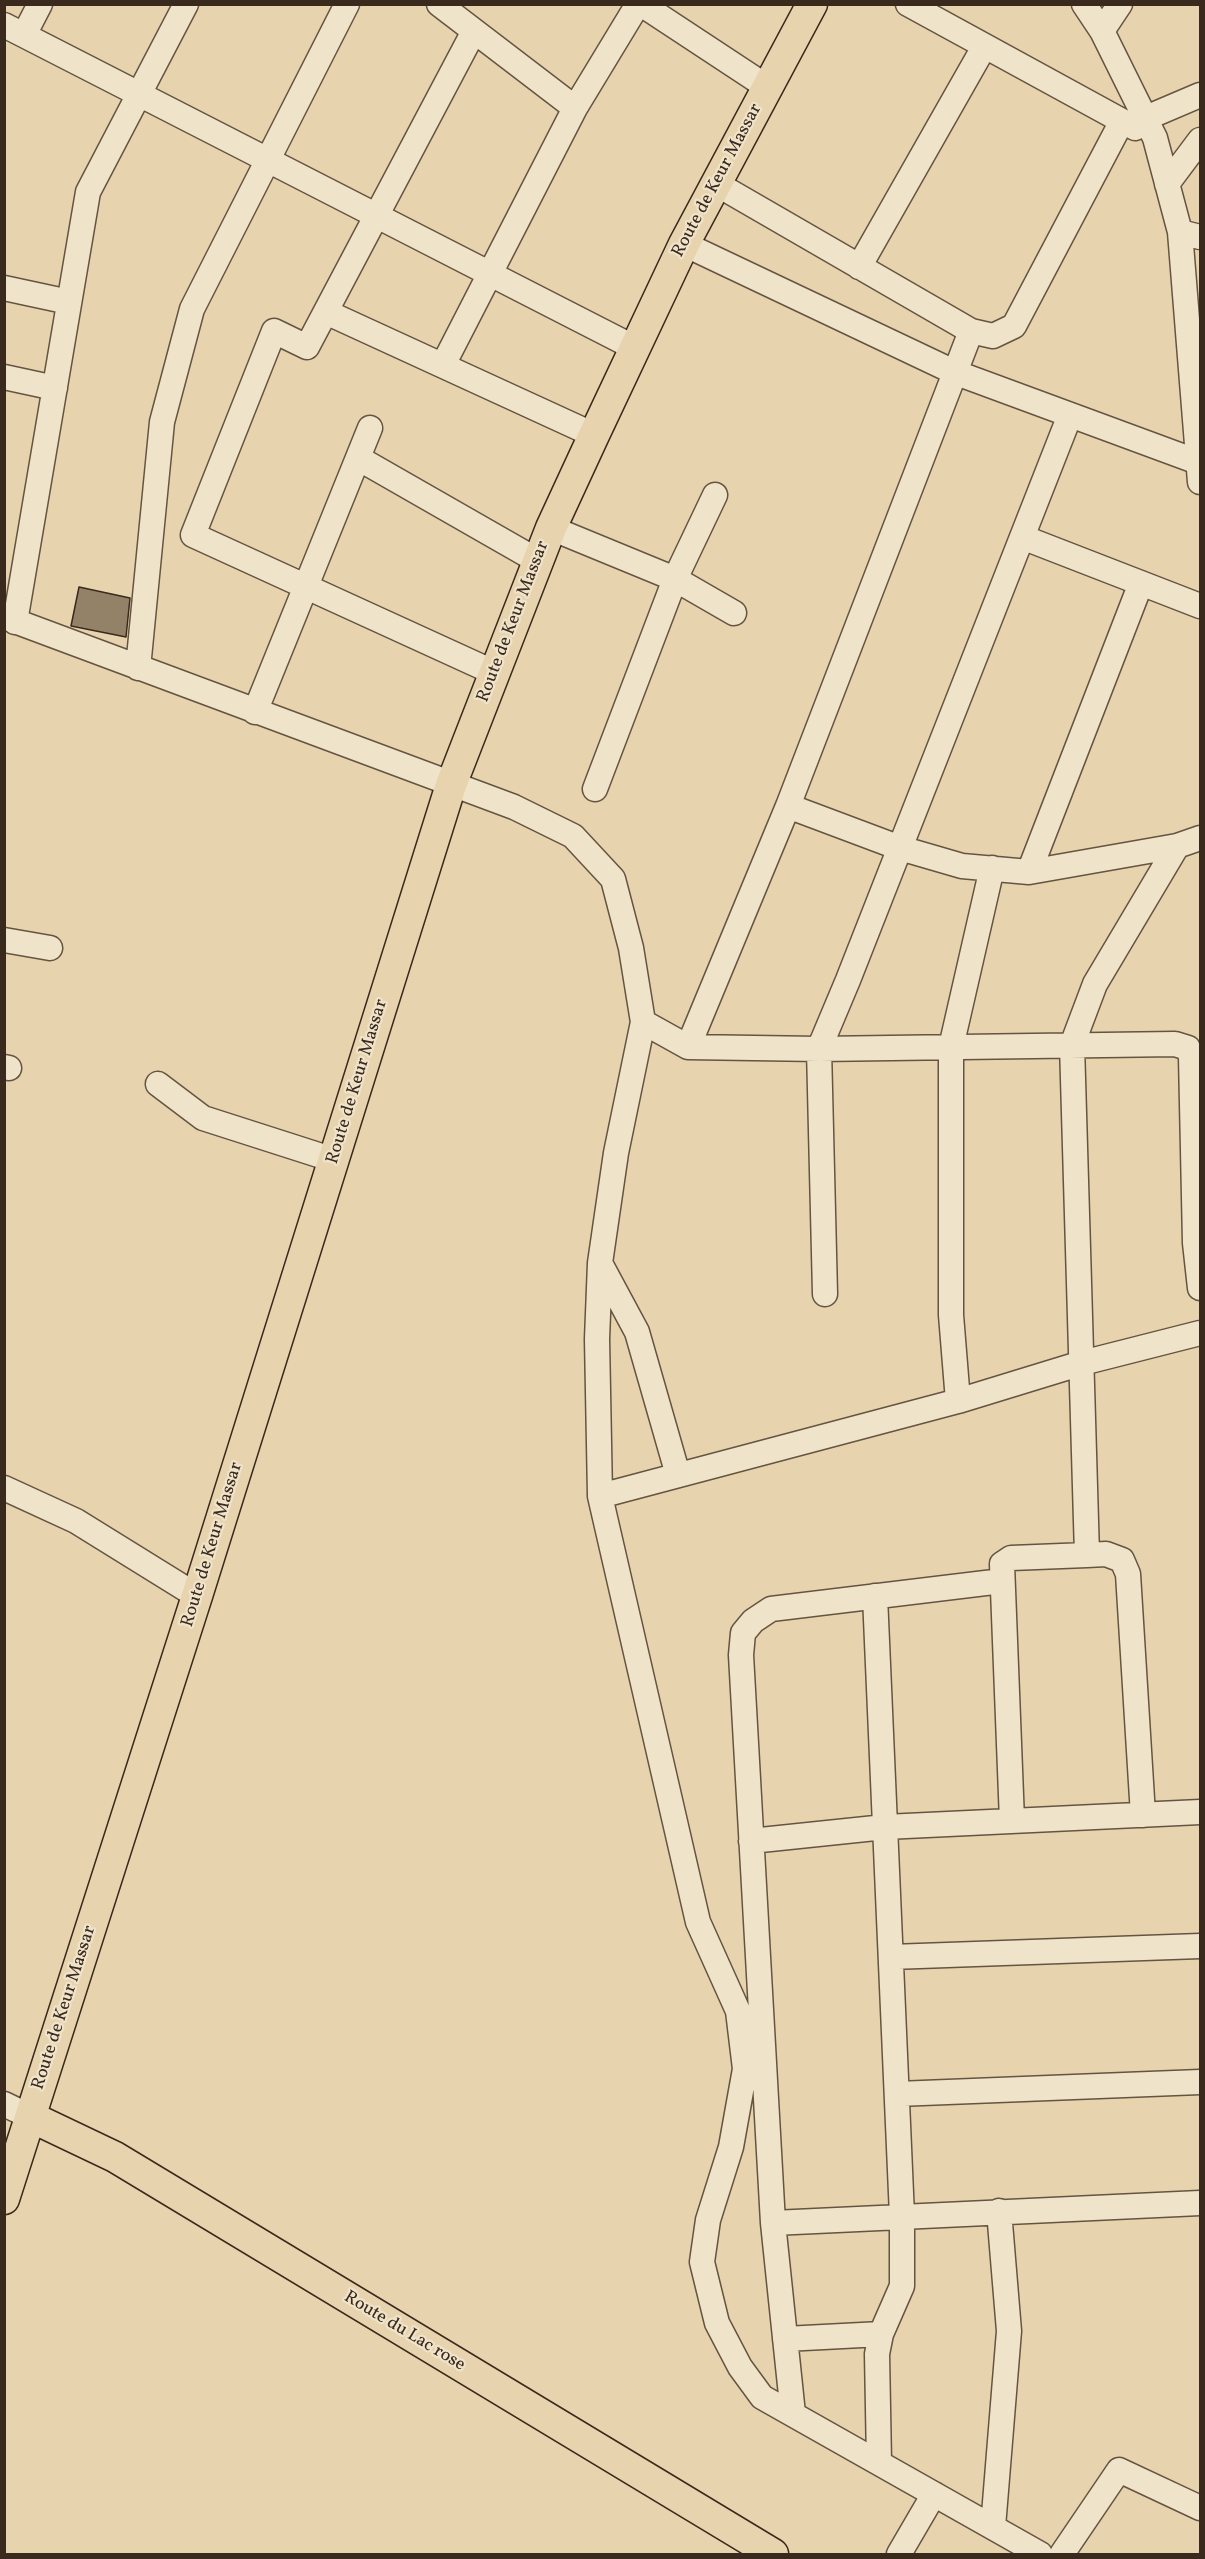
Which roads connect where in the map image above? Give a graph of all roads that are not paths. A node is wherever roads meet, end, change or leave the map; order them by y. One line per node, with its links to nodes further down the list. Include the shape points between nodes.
1 (40, 4): 10 (street)
2 (186, 4): 15 (street)
3 (346, 4): 21 (street)
4 (439, 4): 11 (street)
5 (640, 4): 14 (street); 17 (street)
6 (812, 4): 14 (main road, Route de Keur Massar)
7 (908, 4): 13 (street)
8 (1084, 4): 12 (street)
9 (1120, 4): 12 (street)
10 (14, 30): 15 (street)
11 (474, 31): 17 (street); 24 (street)
12 (1102, 31): 19 (street)
13 (984, 47): 18 (street); 27 (street)
14 (767, 87): 22 (main road, Route de Keur Massar)
15 (139, 94): 21 (street); 30 (street, via 88,192)
16 (1200, 95): 19 (street)
17 (575, 108): 28 (street)
18 (1122, 121): 19 (street); 32 (street, via 1014,326 993,336)
19 (1151, 128): 23 (street)
20 (1200, 140): 23 (street)
21 (268, 160): 24 (street); 53 (street, via 192,309 162,422)
22 (715, 183): 26 (main road, Route de Keur Massar); 27 (street)
23 (1167, 184): 25 (street)
24 (376, 216): 28 (street); 31 (street)
25 (1190, 235): 42 (street)
26 (684, 244): 33 (main road, Route de Keur Massar); 35 (street)
27 (859, 267): 32 (street)
28 (489, 274): 33 (street); 34 (street)
29 (4, 288): 30 (street)
30 (69, 302): 37 (street)
31 (326, 312): 34 (street); 49 (street, via 307,347 274,331 194,535)
32 (971, 331): 35 (street)
33 (635, 348): 40 (main road, Route de Keur Massar)
34 (443, 365): 40 (street)
35 (954, 372): 38 (street); 58 (street)
36 (4, 376): 37 (street)
37 (55, 388): 52 (street)
38 (1070, 415): 42 (street); 45 (street)
39 (370, 428): 41 (street)
40 (594, 435): 44 (main road, Route de Keur Massar)
41 (358, 458): 46 (street); 49 (street)
42 (1199, 472)
43 (715, 495): 47 (street)
44 (551, 528): 46 (main road, Route de Keur Massar); 47 (street)
45 (1022, 537): 48 (street); 61 (street)
46 (538, 561): 54 (main road, Route de Keur Massar)
47 (675, 579): 51 (street); 57 (street)
48 (1141, 583): 50 (street); 63 (street)
49 (306, 586): 54 (street); 55 (street)
50 (1200, 606)
51 (734, 613)
52 (10, 620): 53 (street)
53 (138, 668): 55 (street)
54 (495, 673): 56 (main road, Route de Keur Massar)
55 (255, 712): 56 (street)
56 (451, 785): 66 (street, via 514,807 573,836 613,879 631,948); 72 (main road, Route de Keur Massar)
57 (595, 789)
58 (788, 806): 61 (street); 68 (street)
59 (1200, 838): 60 (street)
60 (1177, 846): 63 (street); 67 (street, via 1095,984)
61 (900, 848): 62 (street, via 962,866); 70 (street)
62 (992, 868): 63 (street); 69 (street)
63 (1029, 872)
64 (4, 940): 65 (street)
65 (50, 948)
66 (643, 1022): 68 (street); 73 (street, via 616,1153)
67 (1072, 1045): 69 (street); 74 (street, via 1175,1044 1188,1048); 77 (street)
68 (688, 1047): 70 (street)
69 (951, 1047): 70 (street); 78 (street, via 951,1315)
70 (819, 1049): 75 (street)
71 (158, 1084): 72 (street, via 203,1118)
72 (334, 1160): 84 (main road, Route de Keur Massar)
73 (600, 1263): 79 (street, via 637,1332); 81 (street)
74 (1200, 1288)
75 (825, 1294)
76 (1200, 1333): 77 (street)
77 (1082, 1363): 78 (street); 82 (street)
78 (958, 1401): 79 (street)
79 (678, 1475): 81 (street)
80 (4, 1488): 84 (street, via 76,1521)
81 (600, 1496): 103 (street, via 698,1922 738,2011 745,2069 731,2147 708,2220 702,2262 717,2323 740,2367 762,2397)
82 (1087, 1556): 83 (street, via 1011,1558 1002,1564); 87 (street, via 1106,1554 1122,1560 1128,1574)
83 (1002, 1581): 85 (street); 88 (street)
84 (197, 1596): 95 (main road, Route de Keur Massar)
85 (875, 1596): 89 (street); 90 (street, via 771,1609 743,1633)
86 (1200, 1812): 87 (street)
87 (1143, 1815): 88 (street)
88 (1012, 1821): 89 (street)
89 (885, 1827): 90 (street); 92 (street)
90 (752, 1840): 100 (street)
91 (1200, 1946): 92 (street)
92 (891, 1957): 94 (street)
93 (1200, 2082): 94 (street)
94 (897, 2094): 99 (street)
95 (17, 2111): 96 (main road, Route de Keur Massar); 108 (main road, Route du Lac rose, via 125,2163)
96 (4, 2199)
97 (1200, 2203): 98 (street)
98 (999, 2211): 99 (street); 107 (street, via 1009,2331)
99 (902, 2216): 100 (street); 101 (street, via 902,2286)
100 (773, 2223): 102 (street)
101 (881, 2334): 102 (street); 104 (street)
102 (785, 2339): 103 (street)
103 (793, 2414): 104 (street)
104 (879, 2463): 105 (street)
105 (934, 2494): 107 (street); 109 (street)
106 (1200, 2508): 111 (street, via 1119,2470)
107 (993, 2528): 110 (street)
108 (773, 2554)
109 (899, 2554)
110 (1040, 2554)
111 (1062, 2554)

